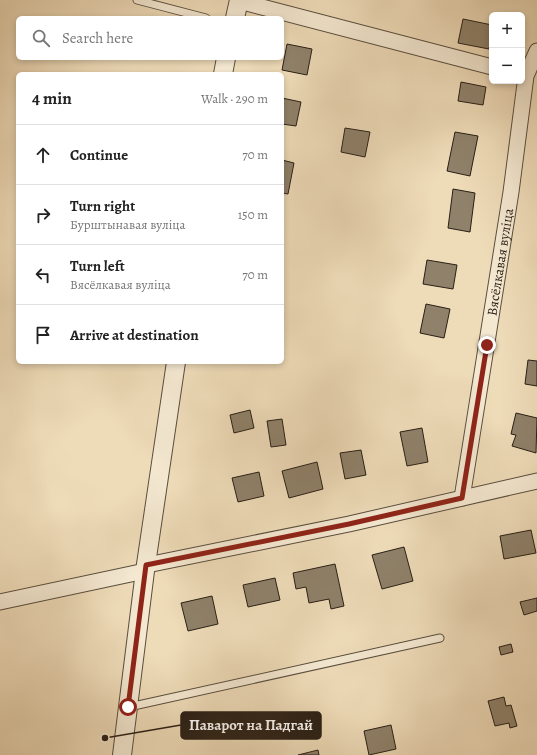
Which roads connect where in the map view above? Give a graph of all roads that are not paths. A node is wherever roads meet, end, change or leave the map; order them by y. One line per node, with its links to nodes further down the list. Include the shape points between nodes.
1 (137, 0): 3 (lane)
2 (239, 0): 4 (street); 7 (street)
3 (198, 16)
4 (235, 16)
5 (537, 51): 9 (street, Вясёлкавая вуліца)
6 (226, 60): 8 (street)
7 (489, 66)
8 (223, 72)
9 (525, 73)
10 (523, 84): 13 (street, Вясёлкавая вуліца, via 511,192)
11 (176, 364): 14 (street)
12 (537, 481): 13 (street)
13 (462, 498): 14 (street)
14 (146, 568): 15 (street); 17 (street)
15 (0, 602)
16 (440, 638): 17 (lane)
17 (128, 707): 18 (street)
18 (122, 755)

